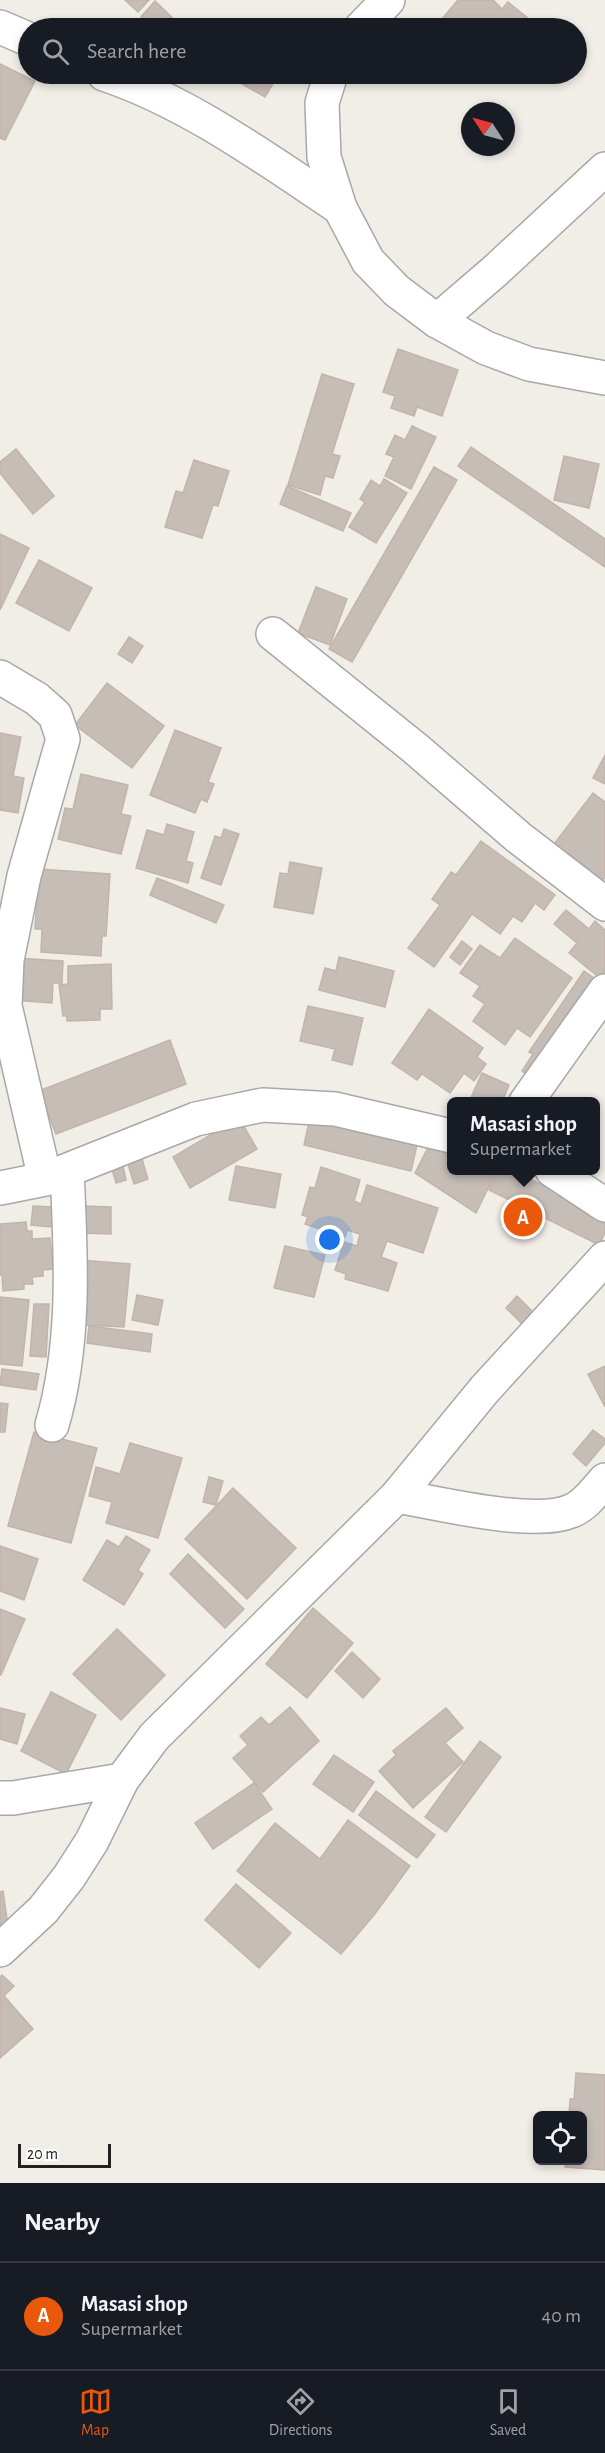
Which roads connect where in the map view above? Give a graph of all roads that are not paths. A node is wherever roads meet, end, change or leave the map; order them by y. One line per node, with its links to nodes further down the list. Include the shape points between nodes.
1 (388, 0): 2 (street)
2 (371, 18)
3 (0, 27): 4 (street)
4 (18, 35)
5 (132, 84): 8 (street, via 211,124)
6 (328, 84): 8 (street, via 322,103 324,157)
7 (605, 169): 9 (street)
8 (340, 208): 9 (street, via 368,261 397,291)
9 (437, 321): 10 (street, via 486,348 529,364)
10 (605, 378)
11 (273, 634): 13 (street)
12 (0, 677): 17 (street, via 55,715 63,740 24,876 7,960 5,1006)
13 (605, 904)
14 (605, 991): 15 (street)
15 (529, 1097)
16 (447, 1135): 17 (street, via 335,1109 263,1105 196,1119)
17 (56, 1175): 19 (street); 22 (street, via 72,1277 63,1377)
18 (560, 1175): 20 (street)
19 (0, 1188)
20 (605, 1205)
21 (605, 1258): 24 (street, via 485,1389)
22 (52, 1425)
23 (605, 1480): 24 (street, via 578,1508 547,1516 500,1514)
24 (397, 1496): 25 (street, via 154,1737)
25 (122, 1780): 26 (street); 27 (street, via 69,1877 43,1910)
26 (0, 1798)
27 (0, 1950)

